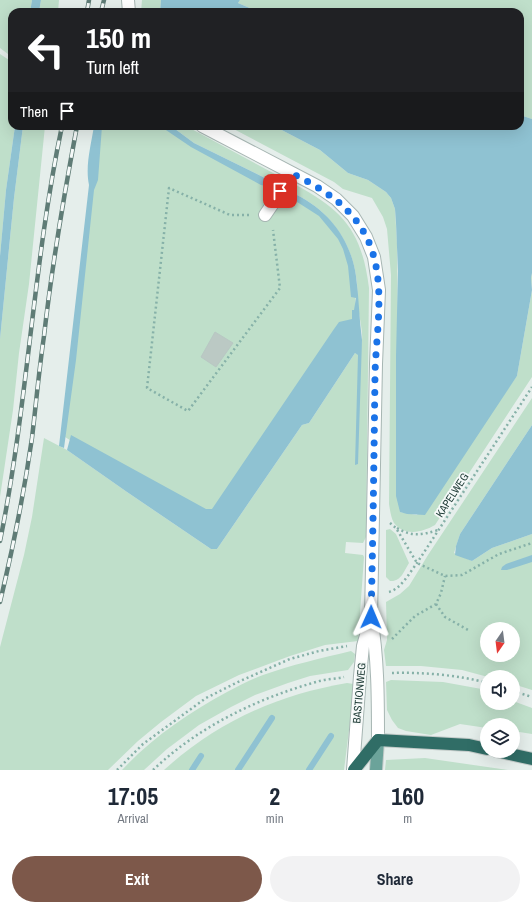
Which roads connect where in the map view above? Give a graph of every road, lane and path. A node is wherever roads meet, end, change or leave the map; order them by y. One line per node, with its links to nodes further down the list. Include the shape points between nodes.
1 (210, 130): 2 (street, BASTIONWEG)
2 (293, 174): 3 (street); 5 (street, BASTIONWEG, via 336,199 353,216 374,257 379,290)
3 (268, 211): 3 (path, via 280,288 188,411 147,388 168,188 230,215)
4 (532, 387): 7 (path, KAPELWEG)
5 (374, 516): 6 (path); 11 (street, BASTIONWEG)
6 (396, 528): 7 (path, via 410,534); 9 (path)
7 (438, 530): 9 (path, KAPELWEG)
8 (532, 543): 10 (path, via 499,554 462,575)
9 (417, 563): 10 (path); 11 (path, KAPELWEG, via 393,590)
10 (445, 576): 12 (path, via 440,599)
11 (372, 595): 13 (street, BASTIONWEG)
12 (436, 604): 14 (path, via 445,617); 16 (path, via 415,616 384,645)
13 (371, 617): 15 (street, BASTIONWEG); 16 (street, BASTIONWEG)
14 (470, 631)
15 (363, 646): 18 (street, BASTIONWEG); 26 (path, via 319,651 290,659 233,684 206,698 143,744)
16 (376, 646): 17 (street, BASTIONWEG)
17 (378, 674): 19 (path, via 406,672); 22 (street, BASTIONWEG)
18 (360, 676): 27 (path, via 318,681 260,701 211,725 170,753); 28 (street, BASTIONWEG)
19 (480, 681)
20 (520, 694): 21 (path)
21 (532, 698)
22 (378, 740): 23 (highway); 28 (highway); 29 (main road)
23 (480, 747)
24 (520, 756): 25 (highway)
25 (532, 759)
26 (117, 770)
27 (153, 770)
28 (353, 770)
29 (376, 770)

